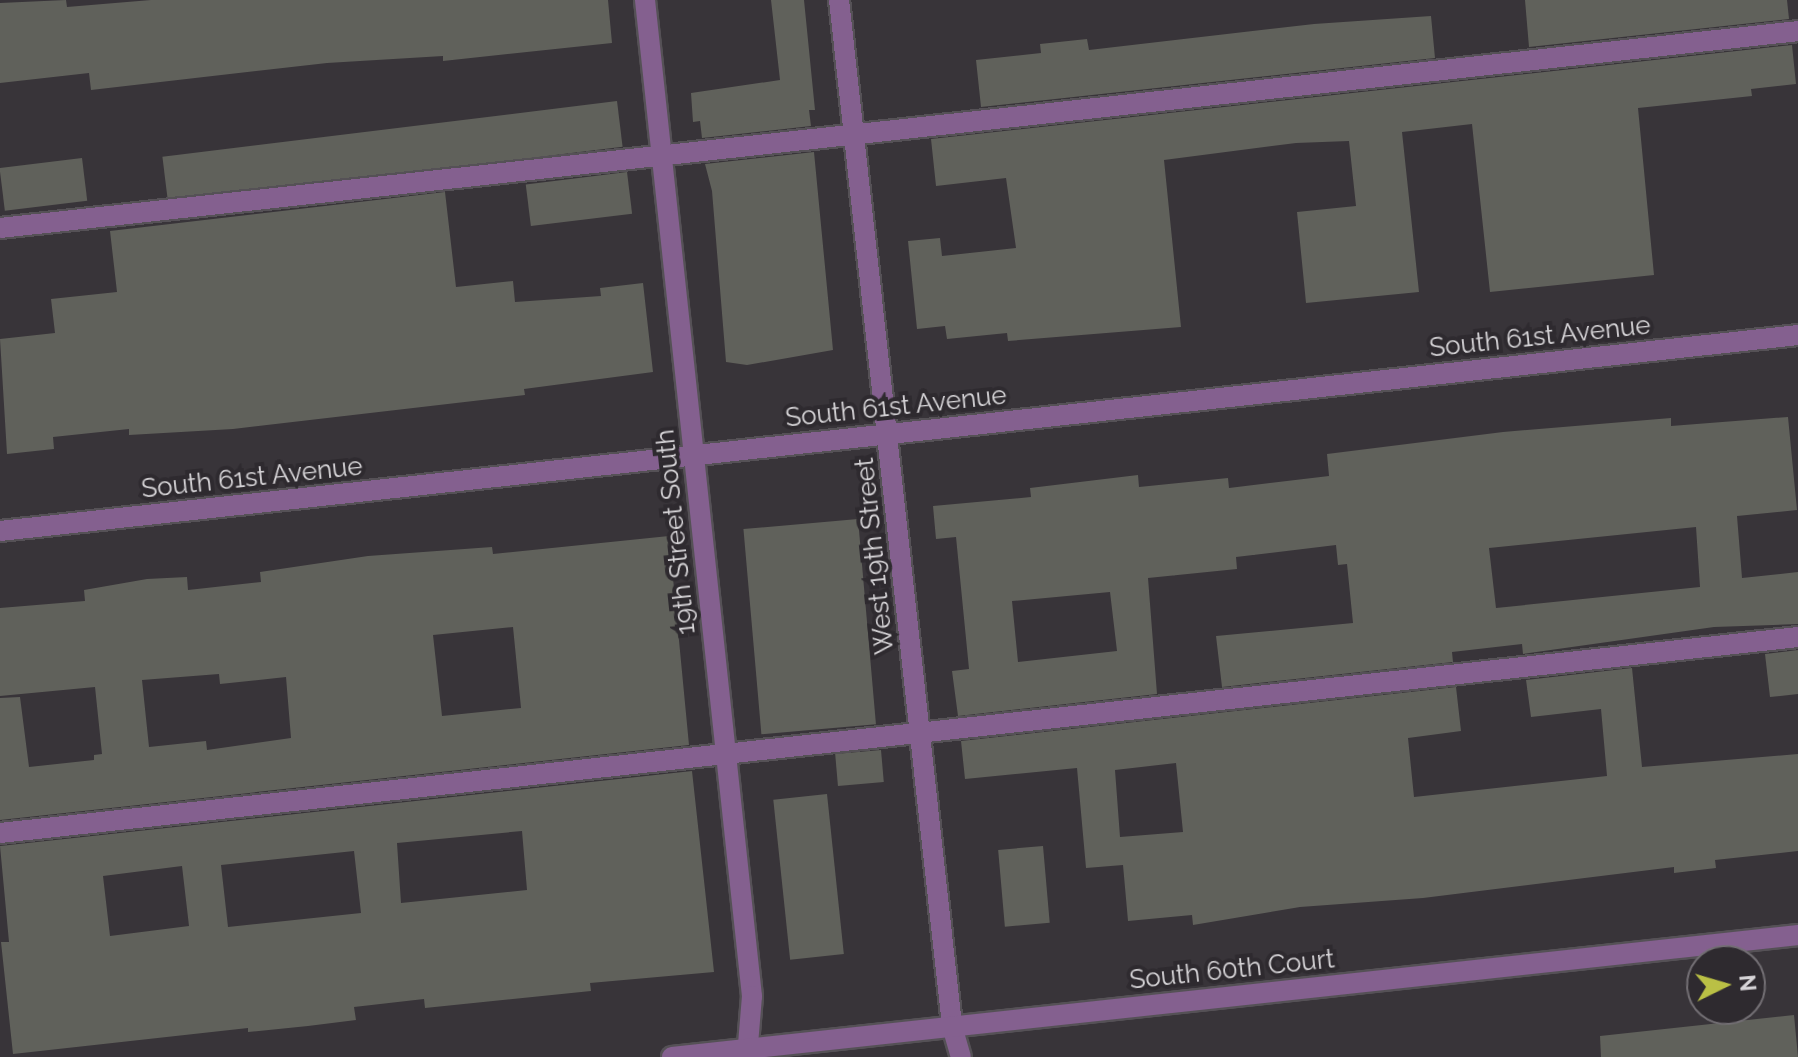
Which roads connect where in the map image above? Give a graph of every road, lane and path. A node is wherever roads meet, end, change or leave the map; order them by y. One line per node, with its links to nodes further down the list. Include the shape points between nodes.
1 (645, 0): 5 (street, 19th Street South)
2 (839, 0): 4 (street, West 19th Street)
3 (1798, 31): 4 (street)
4 (852, 135): 5 (street); 8 (street, West 19th Street)
5 (661, 155): 6 (street); 9 (street, 19th Street South)
6 (0, 228)
7 (1798, 335): 8 (street, South 61st Avenue)
8 (888, 435): 9 (street, South 61st Avenue); 12 (street, West 19th Street)
9 (694, 455): 10 (street, South 61st Avenue); 13 (street, 19th Street South)
10 (0, 531)
11 (1798, 637): 12 (street)
12 (921, 733): 13 (street); 16 (street, West 19th Street)
13 (726, 754): 14 (street); 17 (street, 19th Street South, via 752,996)
14 (0, 833)
15 (1798, 935): 16 (street, South 60th Court)
16 (952, 1026): 17 (street, South 60th Court); 19 (street, West 19th Street)
17 (748, 1053): 18 (street, South 60th Court)
18 (672, 1057)
19 (961, 1057)

